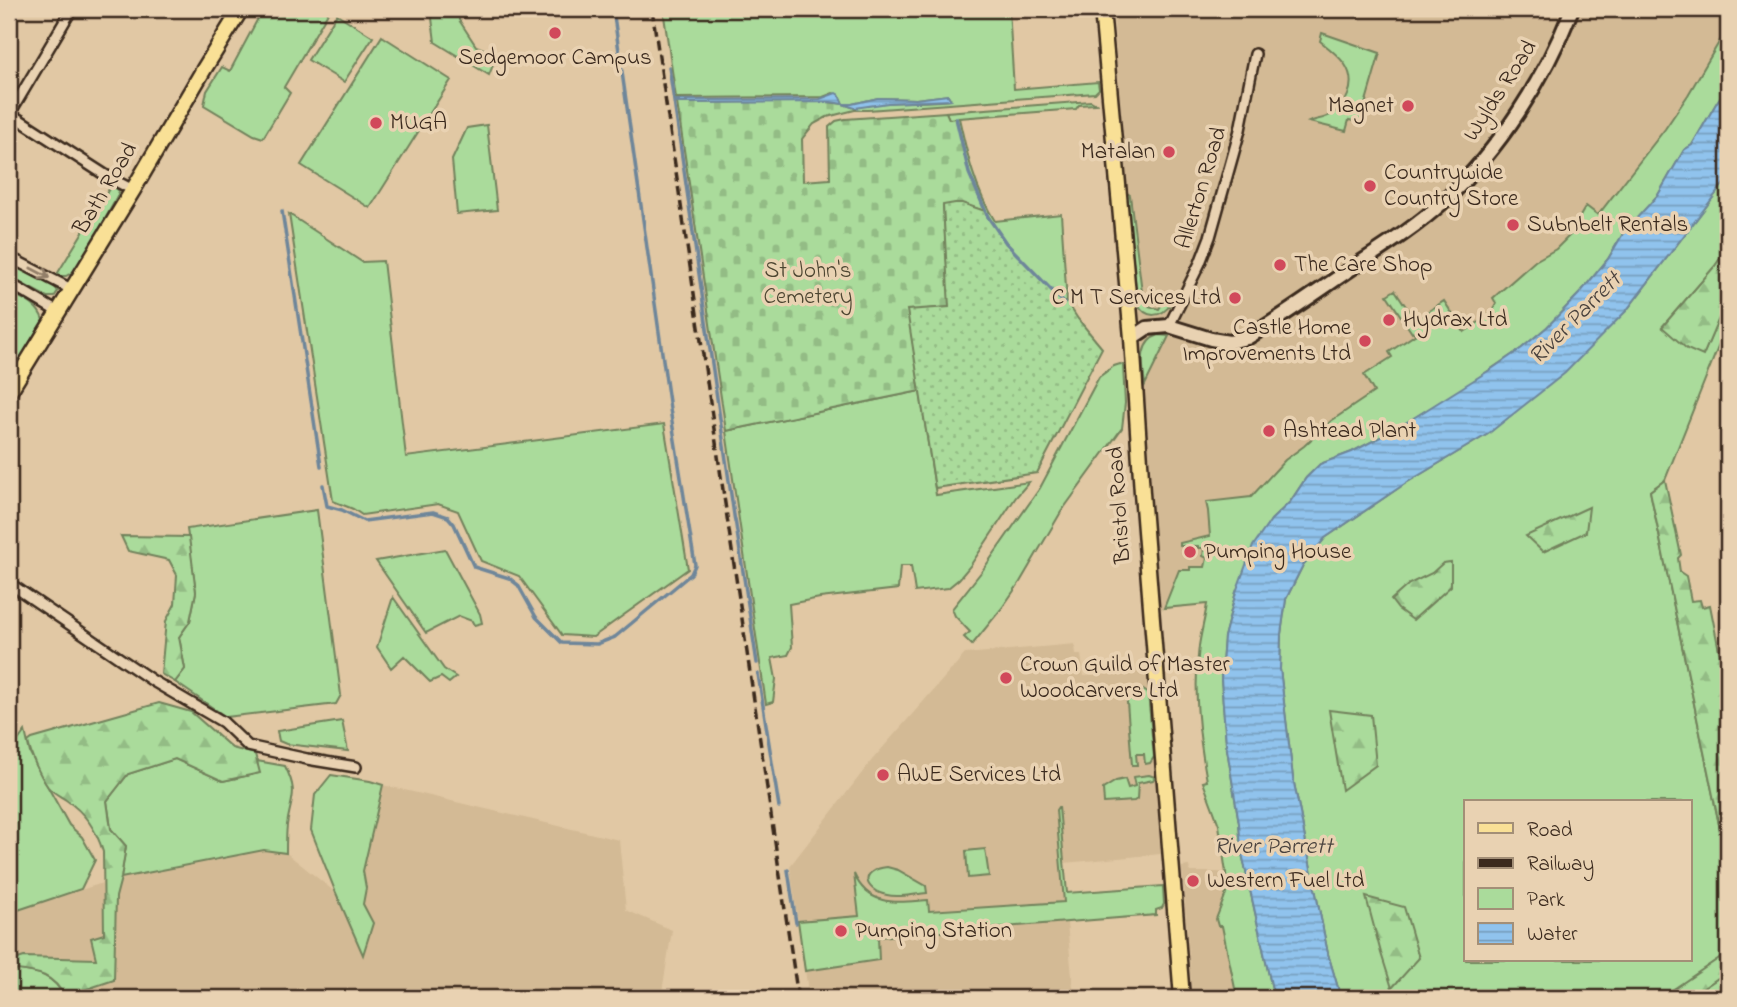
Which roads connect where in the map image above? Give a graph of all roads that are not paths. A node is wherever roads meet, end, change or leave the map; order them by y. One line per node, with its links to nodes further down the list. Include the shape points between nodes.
1 (72, 9): 6 (street)
2 (242, 9): 7 (main road, Bath Road)
3 (1102, 9): 13 (main road, Bristol Road)
4 (1572, 9): 12 (street, Wylds Road, via 1541,76 1507,127 1468,177 1413,227 1247,338 1228,342)
5 (1255, 54): 12 (street, Allerton Road, via 1240,130 1210,237)
6 (9, 114): 7 (street)
7 (133, 190): 10 (main road, Bath Road)
8 (9, 257): 10 (street, one-way to 10)
9 (9, 283): 11 (street)
10 (71, 289): 11 (main road, Bath Road)
11 (58, 312): 14 (main road, Bath Road)
12 (1169, 326): 13 (street, via 1147,328)
13 (1132, 338): 17 (main road, Bristol Road)
14 (9, 392)
15 (9, 583): 16 (street, via 153,681 223,722 248,746)
16 (356, 767)
17 (1182, 998)

